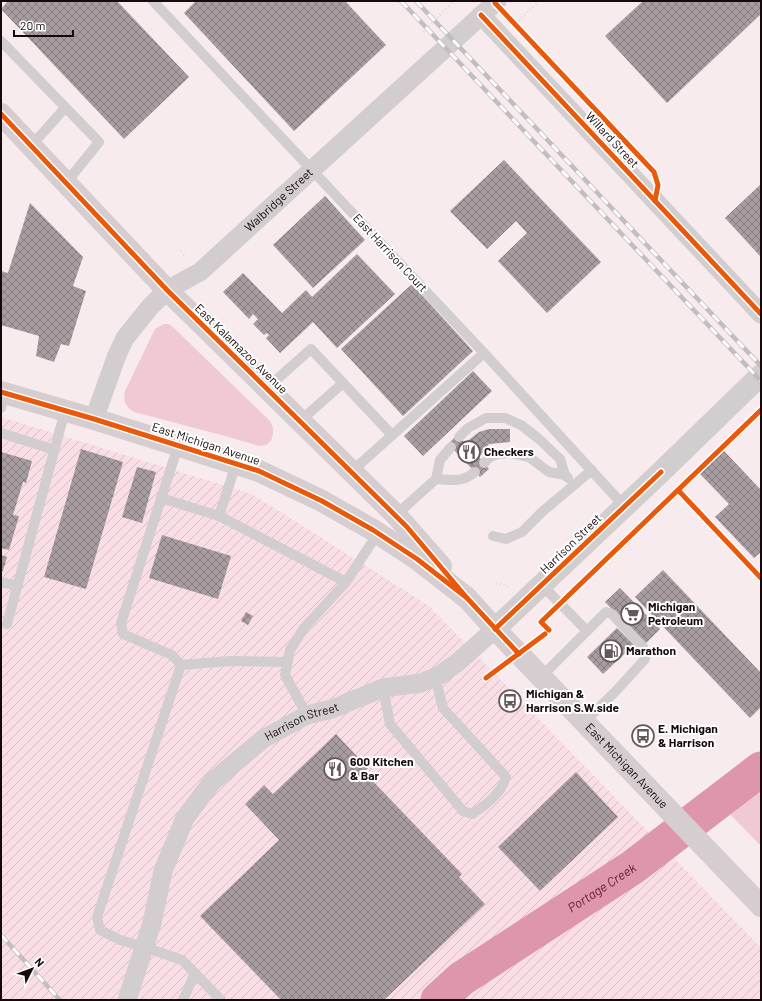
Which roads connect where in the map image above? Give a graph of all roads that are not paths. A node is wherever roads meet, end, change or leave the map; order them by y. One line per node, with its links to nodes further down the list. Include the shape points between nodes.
1 (153, 1): 8 (lane, East Harrison Court)
2 (496, 2): 3 (street, Walbridge Street)
3 (481, 15): 8 (street, Walbridge Street); 11 (street, Willard Street)
4 (1, 40): 5 (lane)
5 (65, 108): 7 (lane); 9 (lane, via 99,142)
6 (1, 114): 7 (main road, East Kalamazoo Avenue)
7 (31, 146): 9 (main road, East Kalamazoo Avenue)
8 (312, 170): 10 (street, Walbridge Street, via 200,272); 12 (lane, East Harrison Court)
9 (66, 183): 10 (main road, East Kalamazoo Avenue)
10 (167, 290): 15 (main road, East Kalamazoo Avenue); 18 (street, Walbridge Street, via 125,338)
11 (761, 314)
12 (484, 352): 21 (lane); 28 (lane, East Harrison Court)
13 (761, 375): 35 (street, Harrison Street)
14 (343, 383): 15 (lane, via 311,349); 19 (lane); 21 (lane)
15 (266, 388): 19 (main road, East Kalamazoo Avenue)
16 (2, 398): 17 (main road, East Michigan Avenue)
17 (65, 411): 18 (main road, East Michigan Avenue); 25 (lane)
18 (94, 419): 23 (main road, East Michigan Avenue)
19 (300, 421): 29 (main road, East Kalamazoo Avenue)
20 (1, 433): 25 (lane)
21 (392, 435): 29 (lane)
22 (459, 437): 31 (lane, via 468,428 486,418 505,418 521,425 539,439 560,459)
23 (178, 446): 27 (main road, East Michigan Avenue); 34 (lane)
24 (450, 447): 32 (lane, via 440,460)
25 (55, 450): 43 (lane)
26 (484, 463): 31 (lane, via 490,457 511,452 529,457 549,472)
27 (236, 464): 37 (lane); 38 (main road, East Michigan Avenue, via 259,471 322,501)
28 (592, 470): 33 (lane); 35 (lane, East Harrison Court)
29 (351, 472): 36 (main road, East Kalamazoo Avenue)
30 (475, 472): 32 (lane, via 460,480)
31 (565, 474): 33 (lane)
32 (436, 479): 36 (lane)
33 (575, 485): 39 (lane, via 522,532 506,539)
34 (161, 498): 37 (lane); 49 (lane, via 120,623 123,634 172,655)
35 (624, 506): 42 (street, Harrison Street)
36 (396, 515): 44 (main road, East Kalamazoo Avenue)
37 (219, 516): 41 (lane)
38 (378, 533): 41 (lane); 44 (main road, East Michigan Avenue, via 417,559)
39 (493, 536)
40 (1, 582): 43 (lane)
41 (346, 582): 48 (lane, via 304,628 290,650)
42 (542, 585): 46 (street, Harrison Street); 47 (lane)
43 (18, 586): 45 (lane)
44 (467, 598): 46 (main road, East Michigan Avenue)
45 (7, 624)
46 (494, 629): 50 (street, Harrison Street, via 458,662); 51 (main road, East Michigan Avenue)
47 (587, 631): 51 (lane); 54 (lane, via 606,612 612,614 643,647 645,659)
48 (288, 662): 49 (lane, via 230,660); 53 (lane, via 285,675)
49 (182, 665): 56 (lane, via 97,917 100,930 120,940)
50 (435, 677): 52 (street, Harrison Street, via 421,683); 52 (lane, via 443,708 506,777 504,786 495,796 472,814 463,812 390,724)
51 (541, 677): 54 (main road, East Michigan Avenue)
52 (383, 688): 53 (street, Harrison Street, via 332,709)
53 (307, 715): 56 (street, Harrison Street, via 263,739 243,755 212,782 185,818 163,871 152,923)
54 (584, 722): 55 (main road, East Michigan Avenue)
55 (761, 906)
56 (144, 946): 57 (lane, via 182,960); 58 (street, Harrison Street)
57 (195, 972): 59 (lane); 60 (lane)
58 (127, 1000)
59 (182, 1000)
60 (221, 1000)

